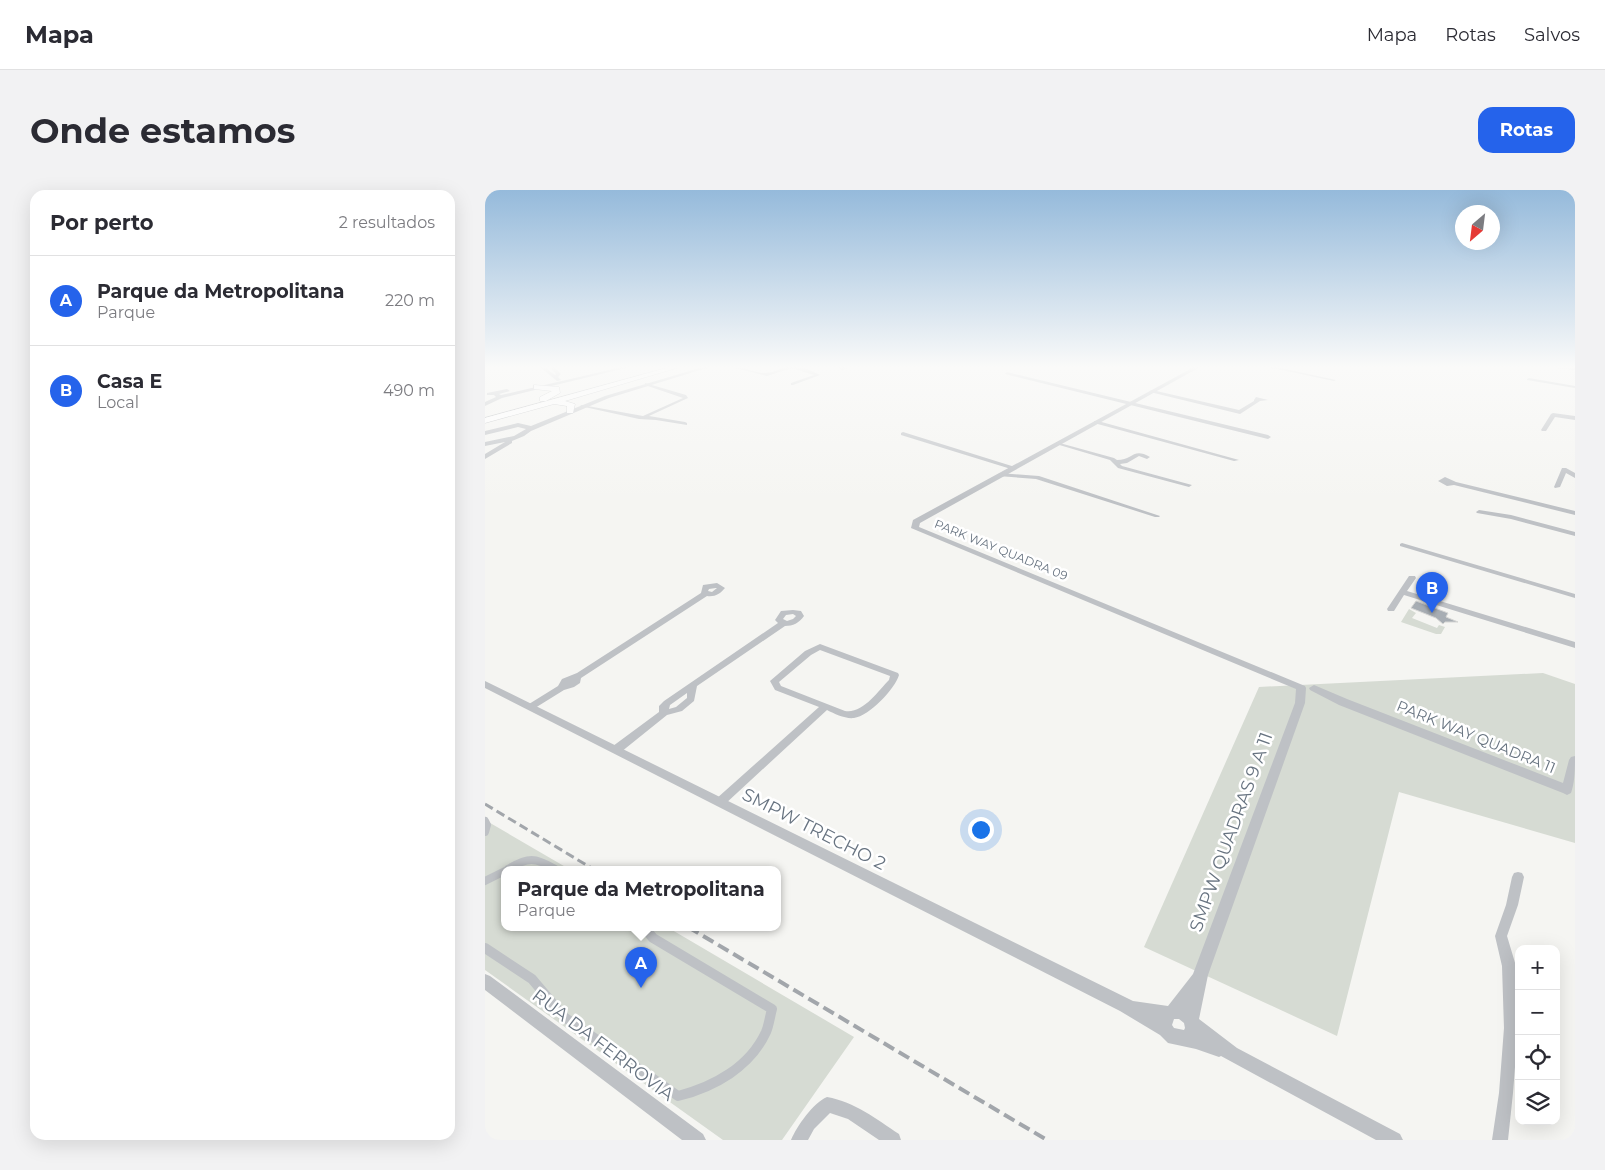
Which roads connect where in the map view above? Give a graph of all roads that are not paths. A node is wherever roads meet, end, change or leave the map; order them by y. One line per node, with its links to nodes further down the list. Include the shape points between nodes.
1 (500, 411): 9 (highway)
2 (514, 411): 12 (highway)
3 (568, 411): 15 (street)
4 (569, 411): 16 (street)
5 (608, 411): 10 (street)
6 (656, 411): 10 (street)
7 (1116, 411): 13 (street, PARK WAY QUADRA 09)
8 (1164, 411): 21 (street)
9 (485, 415)
10 (641, 418): 14 (street)
11 (1575, 418): 17 (street, via 1553,415)
12 (485, 421)
13 (1096, 422): 23 (street, PARK WAY QUADRA 09); 27 (street)
14 (685, 424)
15 (518, 425): 16 (street, via 528,426); 18 (street)
16 (530, 430): 19 (street)
17 (1545, 430)
18 (485, 433)
19 (521, 434): 22 (street); 24 (street)
20 (903, 434): 30 (street)
21 (1268, 438)
22 (486, 443): 24 (street, via 497,445)
23 (1058, 443): 28 (street, PARK WAY QUADRA 09); 29 (street)
24 (495, 450): 25 (street)
25 (485, 457)
26 (1147, 457): 29 (street, via 1137,454 1125,462)
27 (1236, 460)
28 (1024, 462): 30 (street, PARK WAY QUADRA 09); 31 (street)
29 (1116, 462): 37 (street, via 1120,467)
30 (1013, 468): 32 (street, PARK WAY QUADRA 09)
31 (1030, 471): 33 (street); 35 (street)
32 (1000, 475): 33 (street); 52 (street, PARK WAY QUADRA 09, via 916,522 915,528)
33 (1022, 476): 35 (street)
34 (1575, 476): 38 (street, via 1564,469)
35 (1037, 477): 41 (street)
36 (1453, 483): 40 (street)
37 (1189, 485)
38 (1557, 487)
39 (1479, 512): 42 (street)
40 (1575, 513)
41 (1157, 516)
42 (1575, 534)
43 (1402, 545): 47 (street)
44 (1412, 578): 45 (street)
45 (1403, 592): 48 (street); 50 (street)
46 (706, 593): 53 (street, via 576,677 577,681 571,685)
47 (1575, 596)
48 (1391, 609)
49 (783, 623): 55 (street, via 693,686 691,699 679,709 664,713)
50 (1575, 645)
51 (485, 684): 53 (street, SMPW TRECHO 2)
52 (1306, 688): 56 (street, PARK WAY QUADRA 11, via 1567,790); 67 (street, SMPW QUADRAS 9 A 11)
53 (532, 706): 55 (street, SMPW TRECHO 2)
54 (826, 706): 54 (street, via 856,715 893,681 895,675 820,647 774,681 778,688); 57 (street)
55 (617, 750): 57 (street, SMPW TRECHO 2)
56 (1575, 760)
57 (720, 802): 69 (street, SMPW TRECHO 2, via 1127,1006)
58 (485, 822): 59 (street)
59 (485, 832)
60 (513, 866): 61 (street, via 524,859 534,858)
61 (551, 866)
62 (501, 873): 64 (street)
63 (1518, 877): 75 (street, via 1501,936 1509,966 1511,1028)
64 (485, 881)
65 (647, 931): 66 (street, via 653,938 772,1009 767,1030 745,1060 726,1078 698,1092 678,1096 564,1017 532,979)
66 (485, 948)
67 (1200, 975): 69 (street, SMPW QUADRAS 9 A 11); 70 (street, SMPW QUADRAS 9 A 11)
68 (485, 981): 71 (street, RUA DA FERROVIA)
69 (1169, 1018): 70 (street, via 1181,1011); 70 (street, via 1171,1036 1179,1040)
70 (1191, 1027): 74 (street, via 1231,1054)
71 (697, 1140)
72 (799, 1140): 73 (street, via 827,1105 838,1106 857,1116)
73 (893, 1140)
74 (1394, 1140)
75 (1500, 1140)

